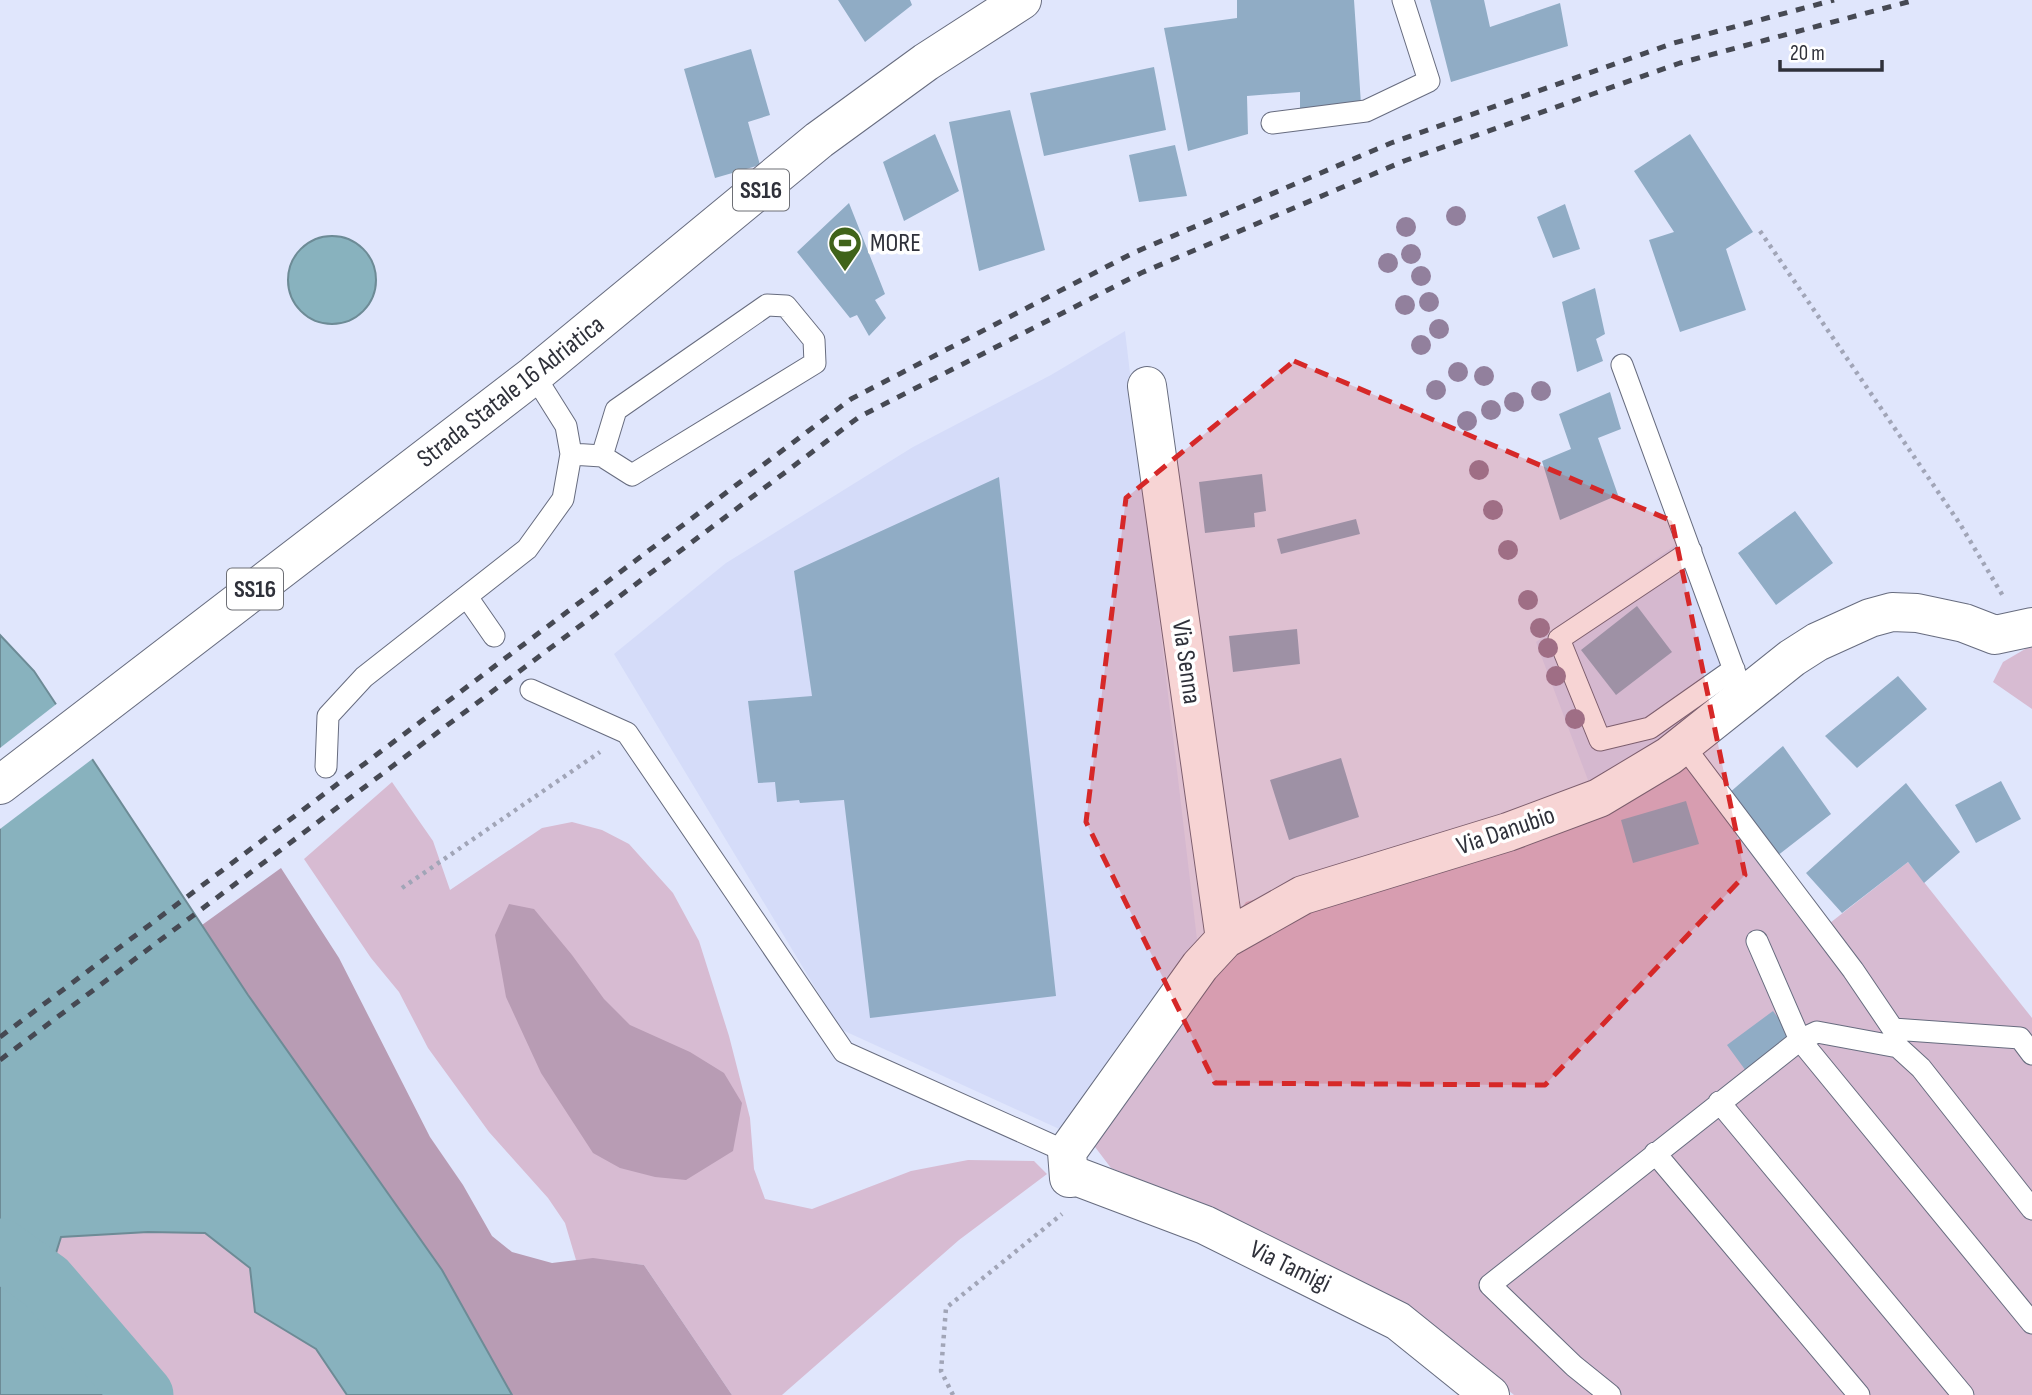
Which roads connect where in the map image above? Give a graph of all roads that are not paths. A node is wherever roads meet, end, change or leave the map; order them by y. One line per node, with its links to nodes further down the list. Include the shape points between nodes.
1 (1022, 0): 5 (street, Strada Statale 16 Adriatica / SS16, via 819,140)
2 (1403, 0): 3 (lane, via 1429,81 1366,111)
3 (1272, 123)
4 (1622, 365): 9 (lane)
5 (522, 385): 7 (lane, via 566,426); 17 (street, Strada Statale 16 Adriatica / SS16)
6 (1147, 386): 18 (street, Via Senna)
7 (571, 454): 8 (lane); 10 (lane, via 563,499 527,549)
8 (602, 456): 8 (lane, via 632,475 815,363 814,340 786,306 767,305 616,410)
9 (1691, 551): 13 (lane); 13 (lane, via 1559,639 1600,740 1650,728)
10 (467, 597): 12 (lane); 16 (lane, via 364,677 328,716)
11 (2027, 629): 13 (street, Via Danubio, via 1996,635 1964,623 1892,612 1817,642)
12 (494, 636)
13 (1739, 682): 15 (street, Via Danubio)
14 (531, 690): 24 (lane, via 626,733 844,1052)
15 (1683, 745): 18 (street, Via Danubio, via 1599,799 1303,895); 21 (lane, via 1894,1029 2020,1038)
16 (326, 767)
17 (0, 785)
18 (1225, 939): 24 (street, Via Danubio, via 1200,966)
19 (1757, 941): 20 (lane)
20 (1800, 1040): 22 (lane); 25 (lane, via 1817,1032 1898,1047 1921,1068); 26 (lane)
21 (2032, 1054)
22 (1719, 1102): 23 (lane); 30 (lane)
23 (1656, 1153): 28 (lane, via 1490,1285); 29 (lane)
24 (1068, 1180): 27 (street, Via Tamigi, via 1078,1177 1205,1225 1398,1321)
25 (2032, 1209)
26 (2032, 1324)
27 (1490, 1395)
28 (1610, 1395)
29 (1859, 1395)
30 (1963, 1395)

